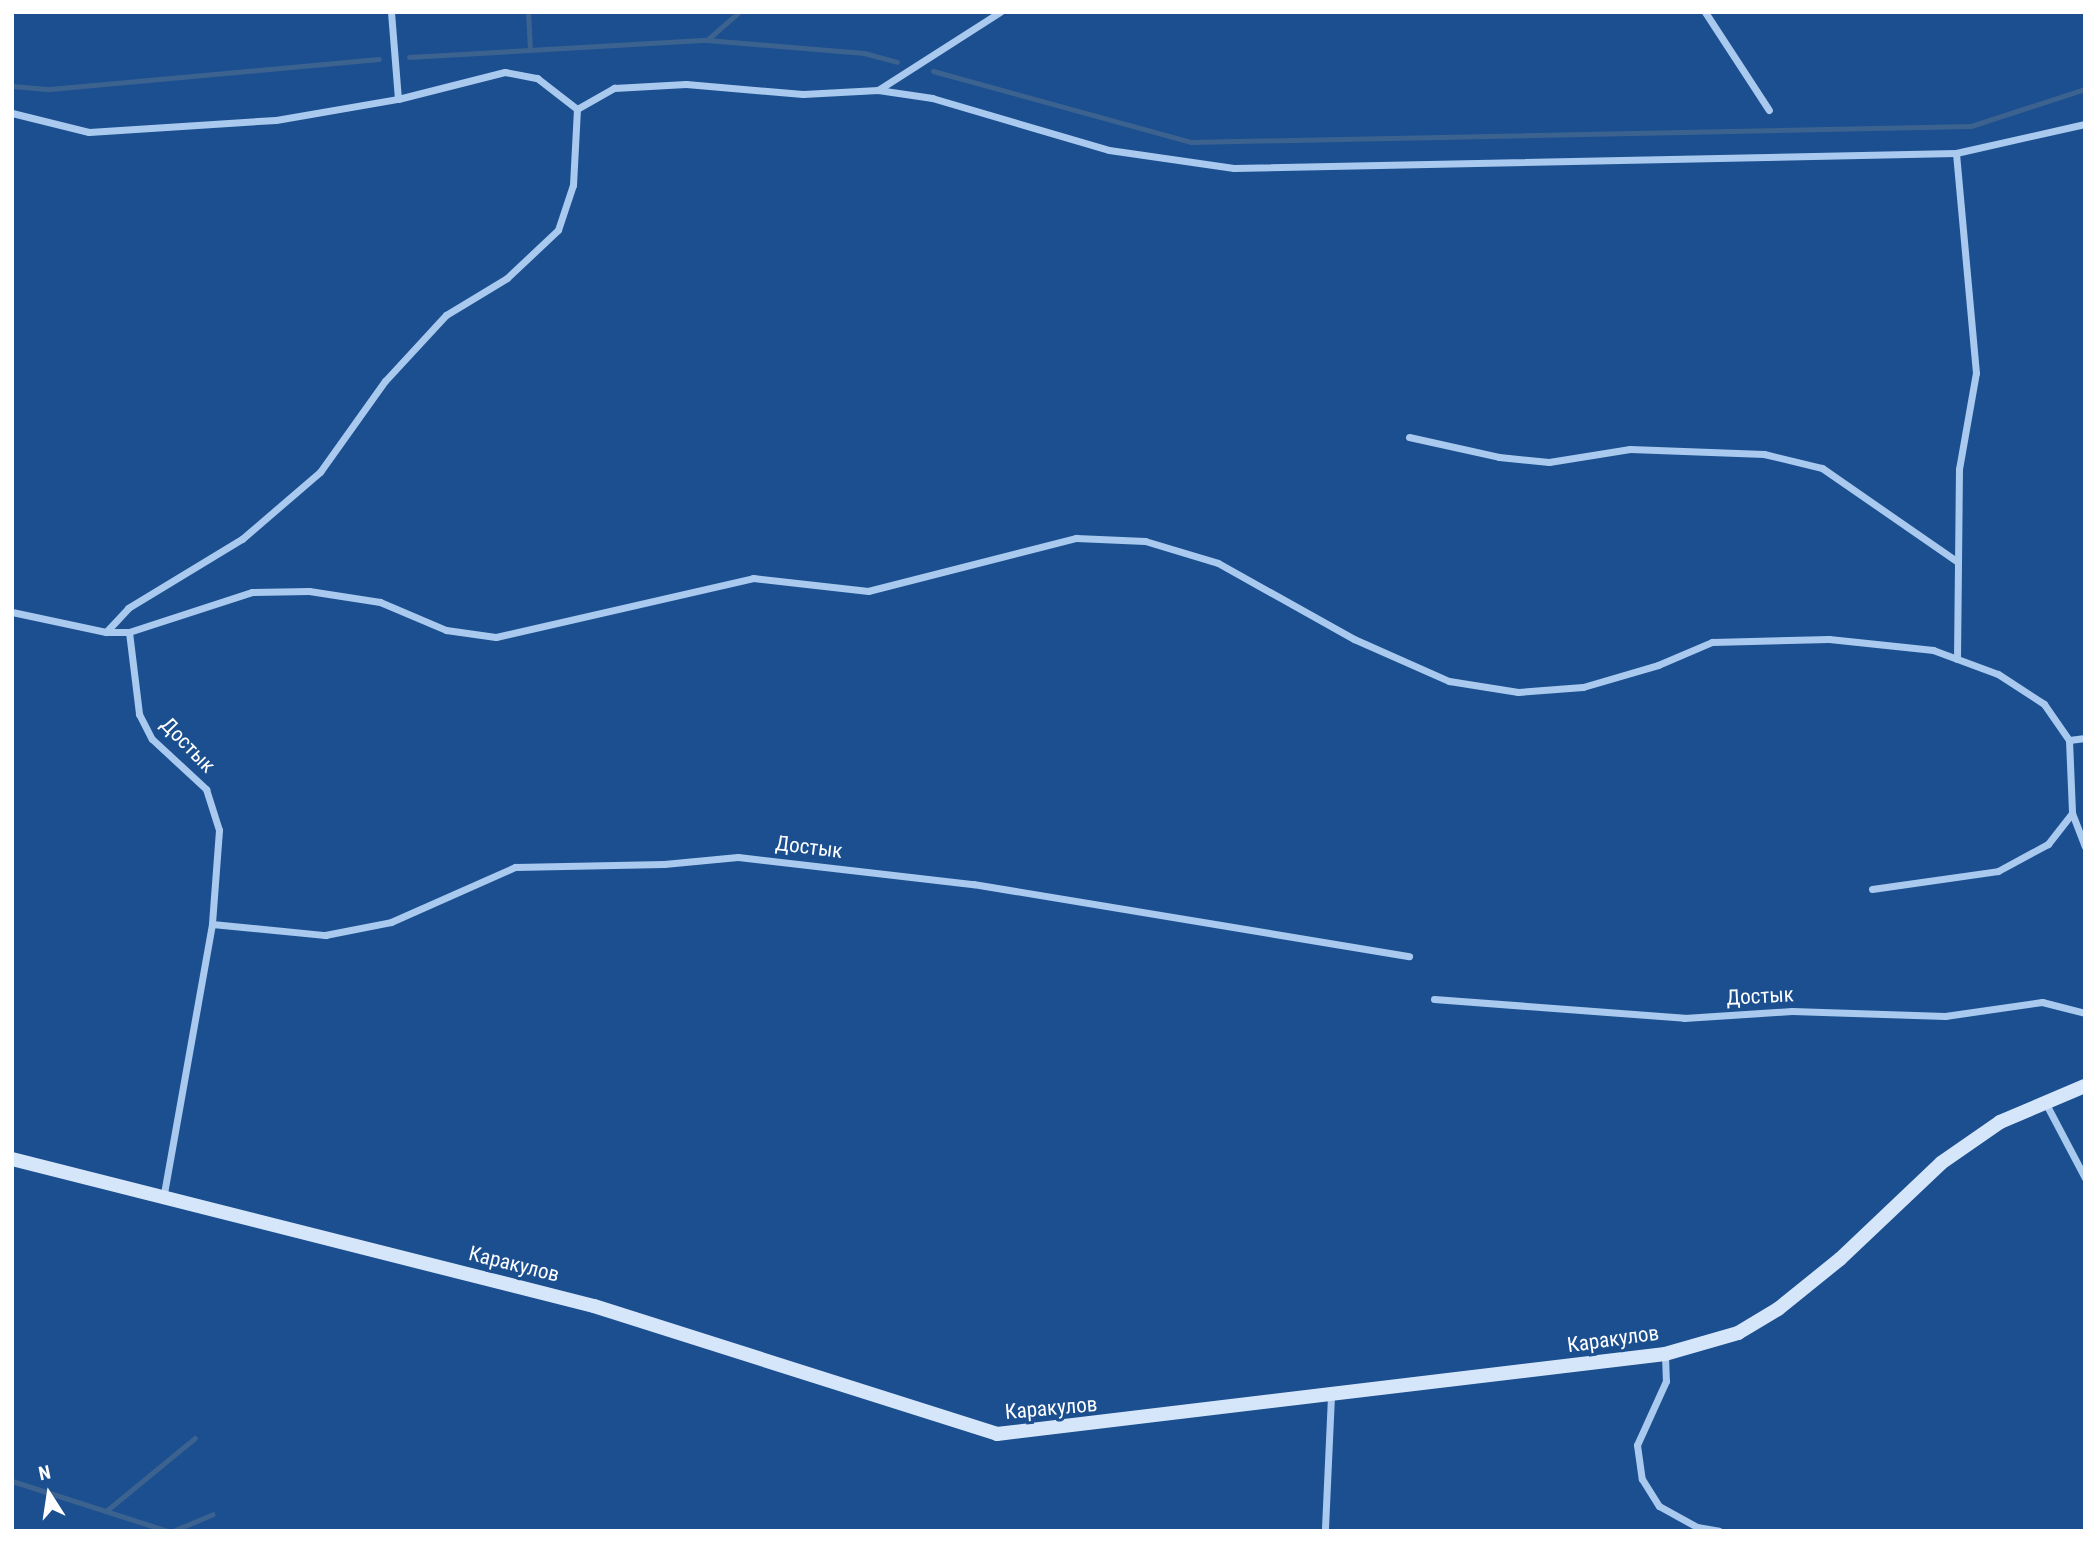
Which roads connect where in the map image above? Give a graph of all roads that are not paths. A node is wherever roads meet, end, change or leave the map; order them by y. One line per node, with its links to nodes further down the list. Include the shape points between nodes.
1 (391, 12): 5 (street)
2 (1000, 12): 4 (street)
3 (1704, 12): 7 (street)
4 (878, 90): 6 (street, via 803,94 686,84 614,88); 10 (street, via 932,98 1109,150 1234,168)
5 (398, 99): 6 (street, via 505,72 537,78); 8 (street, via 276,120 89,132)
6 (577, 109): 14 (street, via 573,185 558,230 507,278 446,316 385,381 320,472 242,540 128,608)
7 (1769, 110)
8 (12, 113)
9 (2085, 124): 10 (street)
10 (1956, 153): 12 (street, via 1976,373 1959,470)
11 (1409, 437): 12 (street, via 1499,457 1549,462 1630,449 1764,454 1822,468)
12 (1958, 562): 16 (street)
13 (12, 612): 14 (street)
14 (106, 632): 15 (street)
15 (129, 632): 16 (street, via 252,592 309,591 380,602 446,630 496,637 753,578 868,591 1076,538 1145,541 1218,563 1354,639 1437,676 1518,692 1583,687 1657,665 1712,642 1829,639 1933,650); 22 (street, Достык, via 139,714 152,739 206,789 219,830)
16 (1957, 659): 18 (street, via 1997,674 2044,704)
17 (2085, 738): 18 (street)
18 (2069, 740): 19 (street)
19 (2072, 813): 20 (street); 21 (street, via 2048,845 1998,870)
20 (2085, 847)
21 (1872, 889)
22 (212, 924): 23 (street, Достык, via 325,935 391,922 514,867 738,857 973,884); 30 (street, Достык)
23 (1409, 956)
24 (1434, 999): 25 (street, Достык, via 1684,1018 1792,1011 1945,1016 2042,1002)
25 (2085, 1013)
26 (2085, 1086): 27 (main road, Каракулов)
27 (2045, 1102): 29 (street); 31 (main road, Каракулов, via 2000,1122 1941,1163 1840,1259 1778,1309 1738,1333)
28 (12, 1160): 30 (main road, Каракулов)
29 (2085, 1178)
30 (163, 1198): 32 (main road, Каракулов, via 594,1306 997,1434)
31 (1665, 1354): 32 (main road, Каракулов); 34 (street, via 1666,1381 1637,1445 1642,1479 1659,1506 1697,1527)
32 (1331, 1396): 33 (street)
33 (1325, 1528)
34 (1718, 1531)

